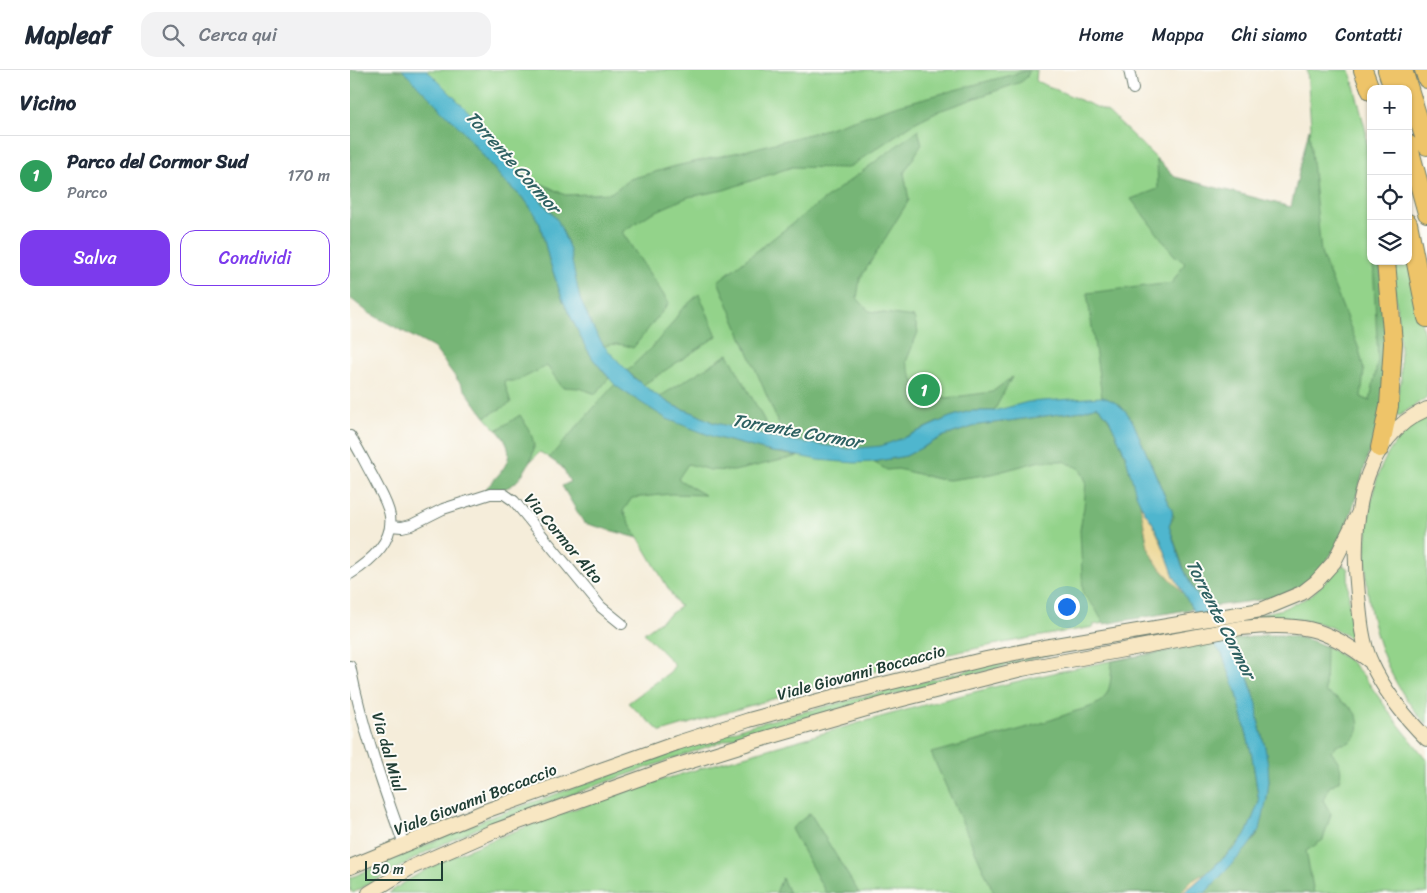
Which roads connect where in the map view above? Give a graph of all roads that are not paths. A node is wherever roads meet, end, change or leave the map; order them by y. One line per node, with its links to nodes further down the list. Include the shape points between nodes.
1 (1129, 70): 9 (street)
2 (1363, 70): 7 (highway)
3 (1387, 70): 8 (highway)
4 (1403, 70): 10 (highway)
5 (1424, 70): 6 (highway)
6 (1427, 79)
7 (1369, 85)
8 (1392, 85)
9 (1134, 89)
10 (1427, 146)
11 (1412, 159): 12 (highway)
12 (1427, 213)
13 (1412, 243): 15 (highway)
14 (1386, 265): 18 (highway, via 1393,343 1389,406)
15 (1427, 318)
16 (1427, 409): 18 (main road, via 1398,426)
17 (350, 436): 20 (street, via 379,489 390,516)
18 (1380, 448): 19 (main road, via 1371,467)
19 (1358, 514): 23 (main road, via 1356,576); 26 (main road, Viale Giovanni Boccaccio, via 1334,562 1316,582 1302,593 1261,610 986,658 749,720 488,810)
20 (390, 526): 21 (street, via 374,556); 22 (street, Via Cormor Alto, via 411,525 443,509 490,494 504,494 514,501 601,607)
21 (350, 574)
22 (622, 624)
23 (1371, 662): 25 (main road, via 1398,707); 28 (main road, via 1335,637 1321,632 1264,626 1022,669 887,703 686,762 494,830 412,867)
24 (350, 666): 26 (street, Via dal Miul, via 367,733)
25 (1427, 739)
26 (404, 845): 27 (main road, Viale Giovanni Boccaccio)
27 (350, 867)
28 (369, 893)

